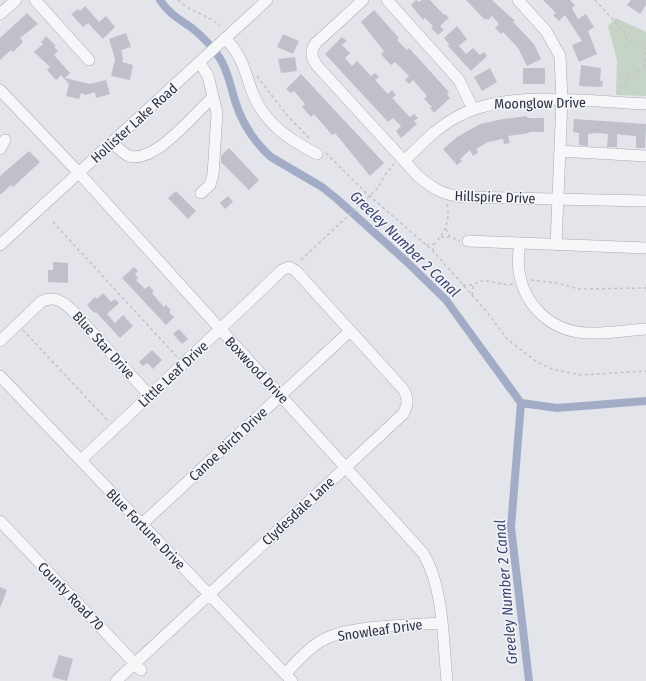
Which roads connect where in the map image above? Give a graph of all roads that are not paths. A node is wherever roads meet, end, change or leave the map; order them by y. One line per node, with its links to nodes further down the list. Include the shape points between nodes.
1 (16, 0): 7 (street)
2 (35, 0): 9 (street)
3 (267, 0): 8 (street, Hollister Lake Road)
4 (363, 0): 20 (street, Hillspire Drive, via 316,43 312,53 313,59)
5 (387, 0): 15 (street, via 460,80)
6 (518, 0): 13 (street, via 546,31 558,50 562,70)
7 (0, 14)
8 (223, 41): 10 (street, Hollister Lake Road); 18 (street, via 242,60 253,94 266,117 284,134)
9 (90, 60)
10 (202, 61): 12 (street); 16 (street, Hollister Lake Road)
11 (0, 90): 21 (street, Boxwood Drive)
12 (213, 97): 16 (street, via 160,148 141,156 130,156); 22 (street, via 217,113 213,175 210,186)
13 (562, 100): 14 (street, Moonglow Drive); 15 (street, Moonglow Drive, via 505,101); 17 (street)
14 (646, 104)
15 (473, 110): 20 (street, Moonglow Drive, via 454,118)
16 (112, 142): 21 (street, Hollister Lake Road)
17 (560, 151): 19 (street); 23 (street)
18 (321, 153)
19 (646, 156)
20 (400, 162): 23 (street, Hillspire Drive, via 429,186 451,196)
21 (79, 173): 27 (street, Hollister Lake Road); 30 (street, Boxwood Drive)
22 (201, 193)
23 (558, 198): 24 (street, Hillspire Drive); 28 (street)
24 (646, 201)
25 (468, 241): 26 (street)
26 (520, 243): 28 (street); 31 (street, via 518,269 522,282 528,298 547,320 566,330 589,333)
27 (0, 245)
28 (556, 245): 29 (street)
29 (646, 248)
30 (220, 329): 32 (street, Little Leaf Drive, via 282,270 289,267 296,271); 35 (street, Boxwood Drive); 36 (street, Little Leaf Drive)
31 (646, 329)
32 (350, 331): 35 (street, Canoe Birch Drive); 38 (street, Clydesdale Lane, via 403,389 408,400 403,414)
33 (0, 341): 36 (street, Blue Star Drive, via 42,301 55,299 64,302)
34 (0, 376): 37 (street, Blue Fortune Drive)
35 (280, 395): 38 (street, Boxwood Drive); 40 (street, Canoe Birch Drive)
36 (150, 396): 37 (street, Little Leaf Drive)
37 (81, 460): 40 (street, Blue Fortune Drive)
38 (346, 468): 41 (street, Clydesdale Lane); 42 (street, Boxwood Drive, via 424,554 435,577)
39 (0, 521): 43 (street, County Road 70)
40 (142, 524): 41 (street, Blue Fortune Drive)
41 (209, 596): 43 (street, Clydesdale Lane); 44 (street, Blue Fortune Drive)
42 (441, 622): 44 (street, Snowleaf Drive, via 356,630 333,636 312,647); 46 (street, Boxwood Drive)
43 (138, 667): 45 (street, Clydesdale Lane)
44 (288, 678)
45 (116, 681)
46 (447, 681)

